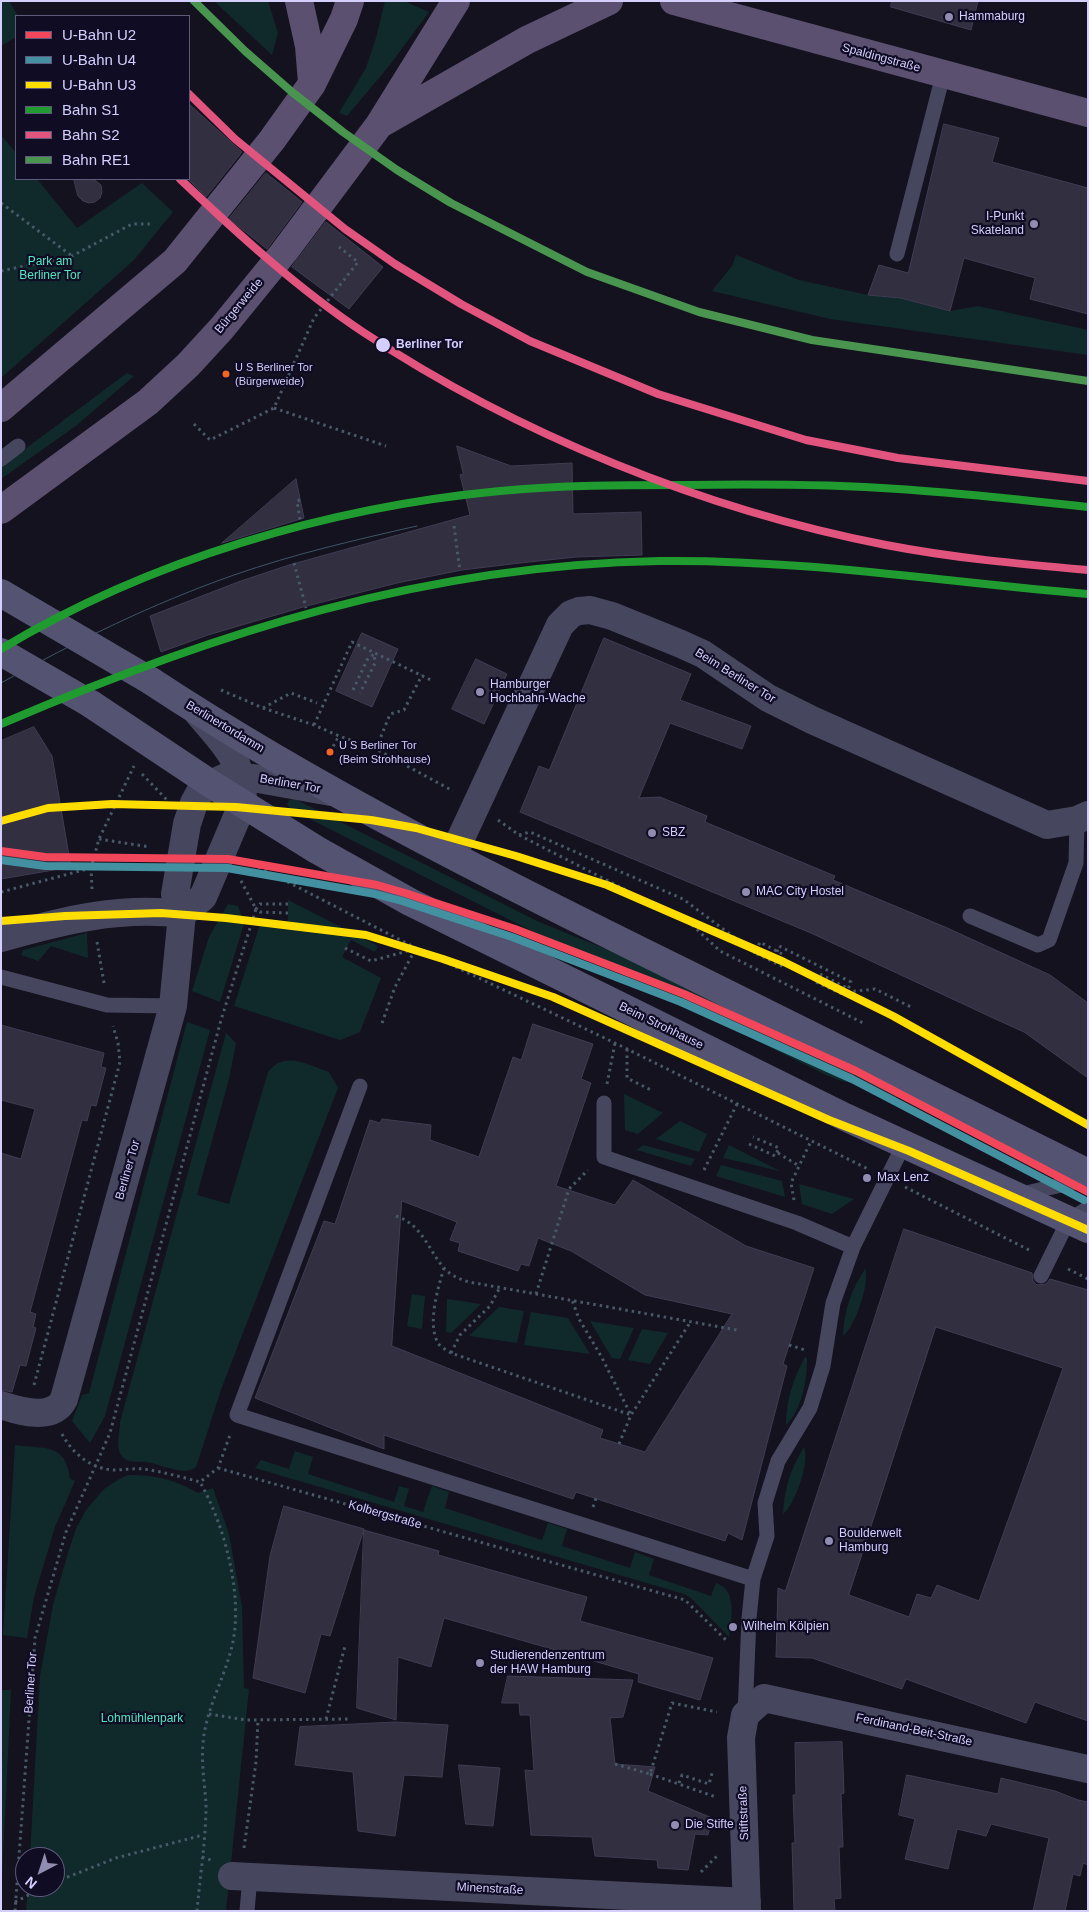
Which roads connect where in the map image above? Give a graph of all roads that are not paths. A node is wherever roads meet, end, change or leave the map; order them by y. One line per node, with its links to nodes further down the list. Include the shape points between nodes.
1 (299, 1): 7 (main road, via 309,46)
2 (350, 1): 7 (main road)
3 (456, 1): 9 (main road, Bürgerweide)
4 (609, 1): 9 (main road, via 527,40)
5 (674, 1): 6 (main road, Spaldingstraße)
6 (943, 75): 8 (main road, Spaldingstraße); 10 (lane)
7 (312, 84): 11 (main road, via 272,140 175,261)
8 (1088, 113)
9 (379, 125): 14 (main road, Bürgerweide, via 245,302 188,365 128,418)
10 (897, 254)
11 (1, 408)
12 (18, 446): 13 (lane)
13 (1, 459)
14 (1, 510)
15 (1, 593): 17 (main road, Berlinertordamm, bridge)
16 (1, 652): 19 (main road, bridge, via 91,704)
17 (196, 711): 18 (street, Berliner Tor, via 234,755); 20 (main road, Berlinertordamm)
18 (241, 777): 19 (street, Berliner Tor, via 226,777); 20 (street, Berliner Tor); 21 (street, Berliner Tor)
19 (211, 784): 21 (main road); 24 (street, Berliner Tor, via 200,792 187,824 174,894)
20 (338, 793): 23 (main road, Berlinertordamm)
21 (243, 804): 24 (street, Berliner Tor, via 203,897); 31 (main road, Beim Strohhause, via 410,902)
22 (1082, 817): 23 (street, Beim Berliner Tor, via 1047,825 812,720 768,698 703,654 590,610 571,614 560,625); 25 (lane, via 1076,863 1049,940 1038,945)
23 (453, 855): 32 (main road)
24 (182, 914): 26 (street, via 155,911 94,915); 28 (street, Berliner Tor)
25 (970, 916)
26 (1, 938)
27 (1, 977): 28 (lane, via 107,1005)
28 (174, 1006): 38 (street, Berliner Tor, via 64,1399 60,1405 43,1412)
29 (360, 1086): 39 (lane, via 237,1415)
30 (604, 1103): 36 (lane, via 604,1156 797,1223)
31 (904, 1144): 34 (main road, Beim Strohhause); 36 (lane)
32 (1088, 1173)
33 (1088, 1179): 34 (lane)
34 (1016, 1196): 35 (main road, Beim Strohhause)
35 (1081, 1219): 37 (lane)
36 (853, 1246): 39 (lane, via 834,1303 824,1366 810,1408 778,1461 765,1503 767,1536)
37 (1041, 1276)
38 (1, 1405)
39 (753, 1579): 40 (lane, via 749,1648)
40 (734, 1714): 41 (street, Ferdinand-Beit-Straße, via 764,1698); 43 (street, Stiftstraße, via 741,1738)
41 (1088, 1769)
42 (241, 1870): 43 (street, Minenstraße); 44 (lane)
43 (747, 1906)
44 (247, 1911)

